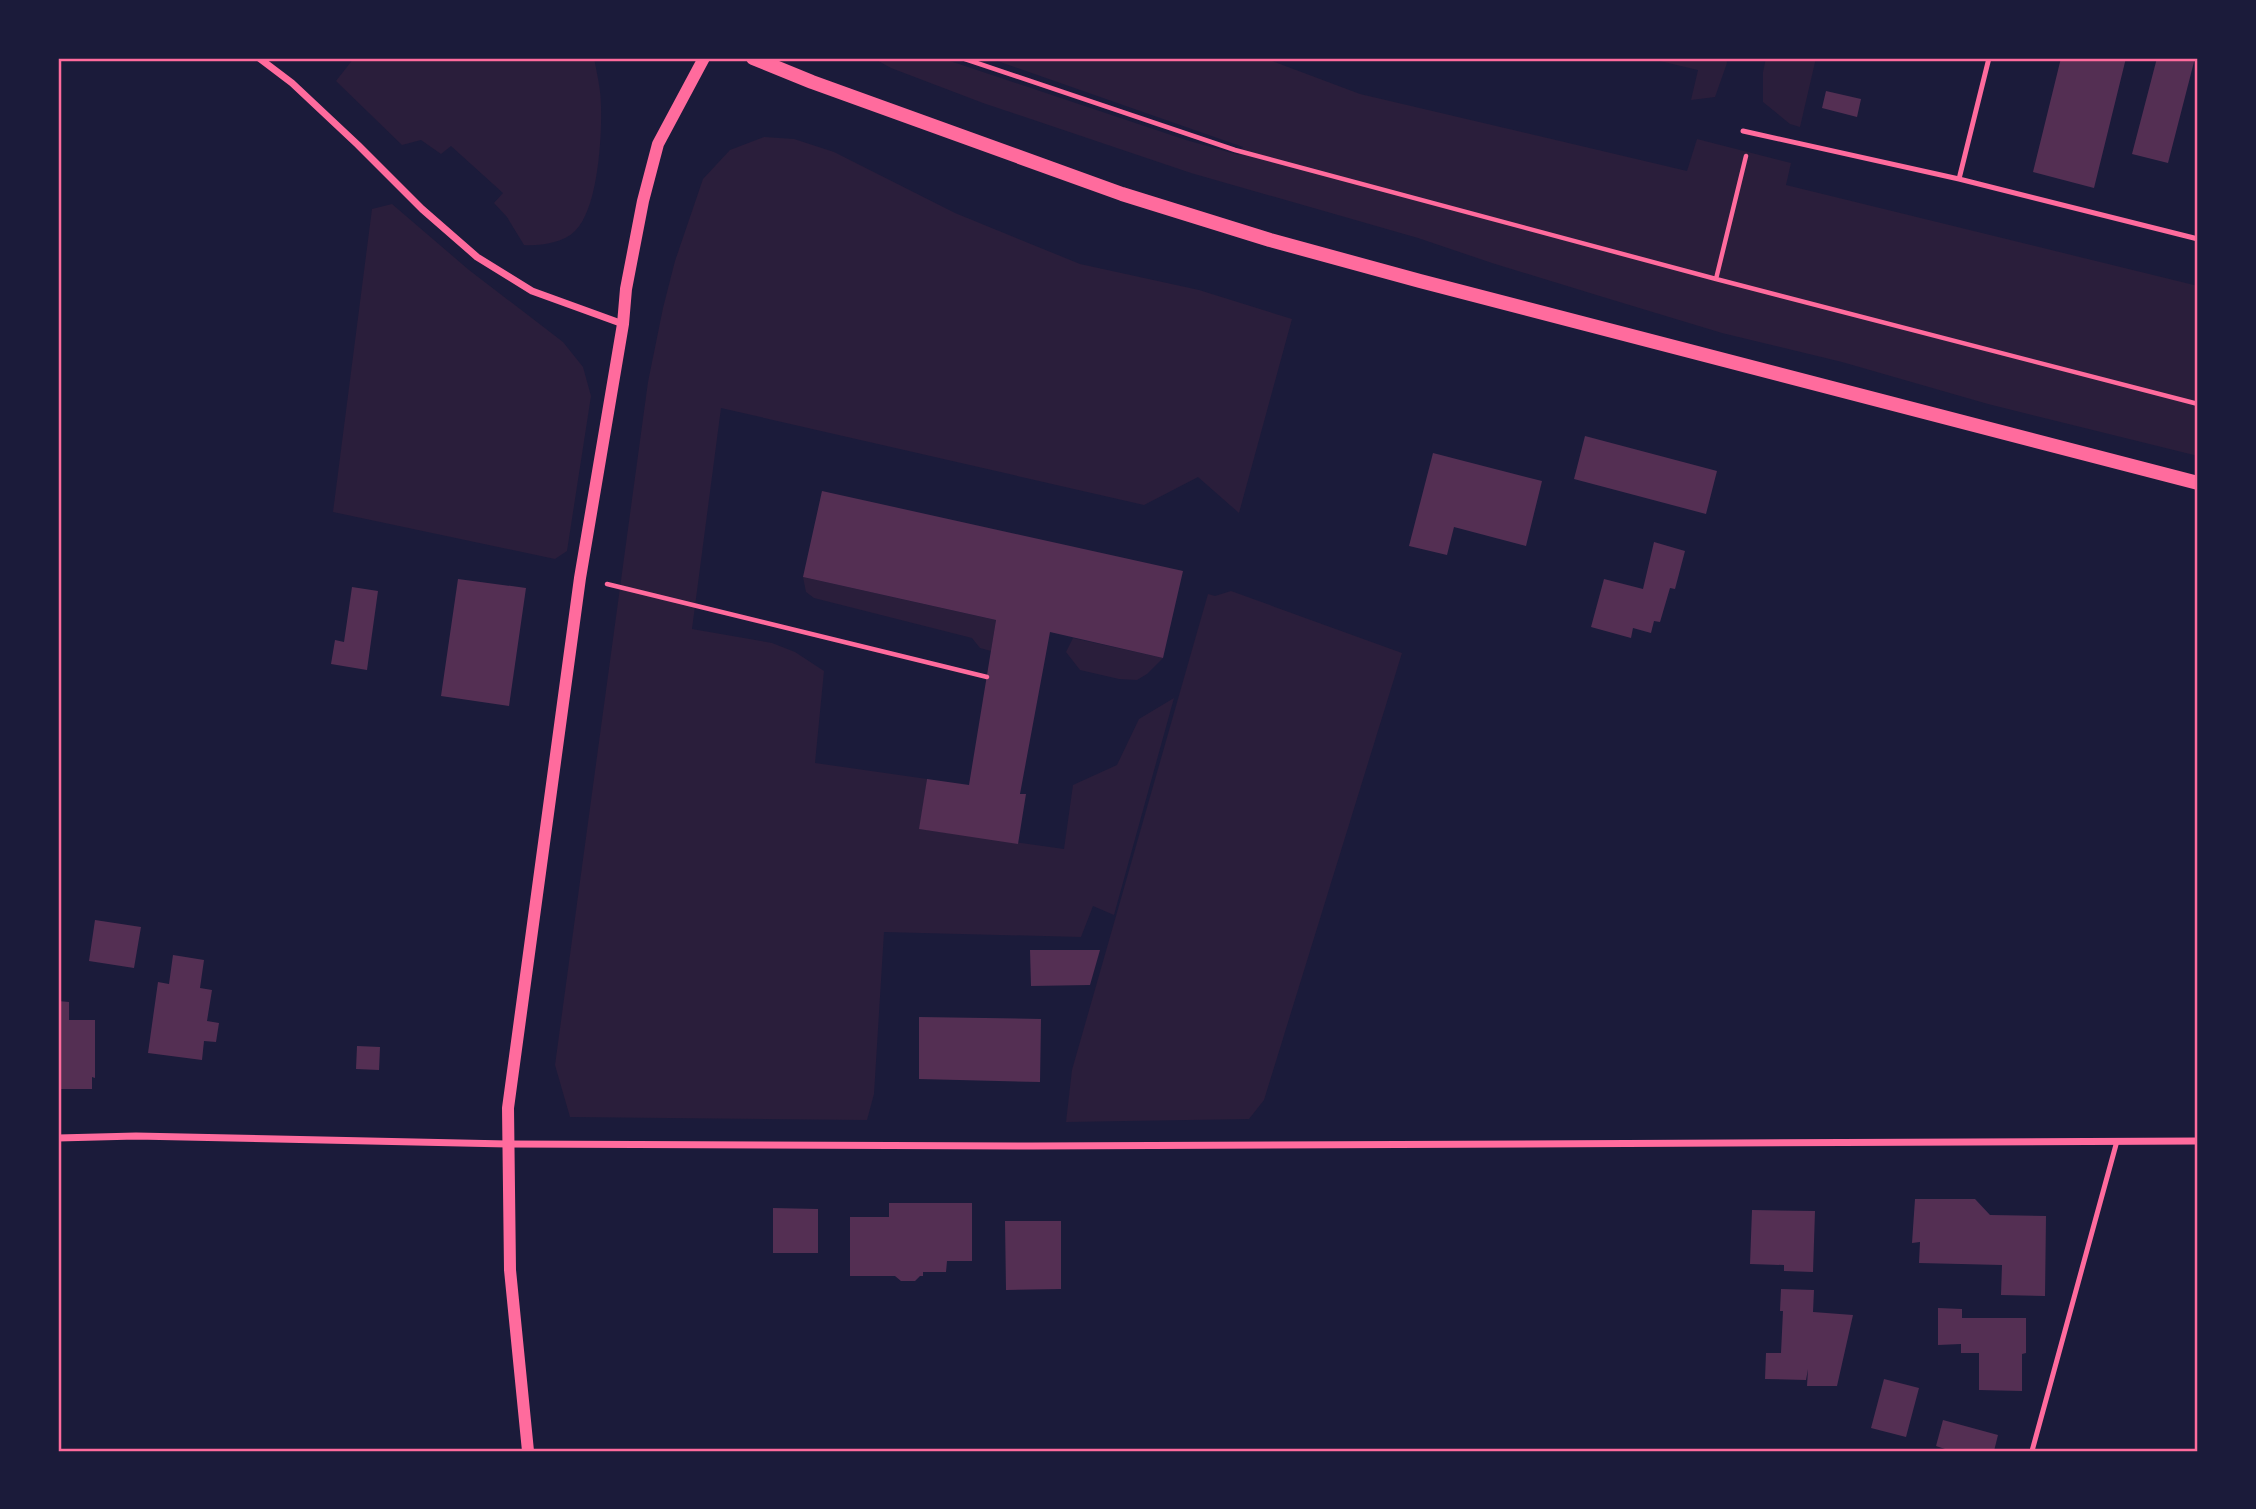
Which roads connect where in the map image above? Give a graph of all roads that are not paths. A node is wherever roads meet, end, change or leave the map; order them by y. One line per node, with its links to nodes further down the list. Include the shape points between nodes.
1 (259, 58): 8 (street, via 292,83 477,257 532,291)
2 (704, 58): 8 (street, via 658,144 643,201)
3 (753, 58): 9 (main road, via 1109,190 1270,240)
4 (1989, 58): 6 (lane)
5 (1743, 131): 6 (lane)
6 (1959, 179): 7 (lane)
7 (2198, 239)
8 (623, 324): 13 (street, via 580,578 508,1108)
9 (2198, 483)
10 (58, 1138): 13 (street)
11 (2116, 1141): 12 (street); 13 (street); 15 (lane)
12 (2198, 1141)
13 (507, 1144): 14 (street, via 510,1270)
14 (528, 1451)
15 (2032, 1451)

